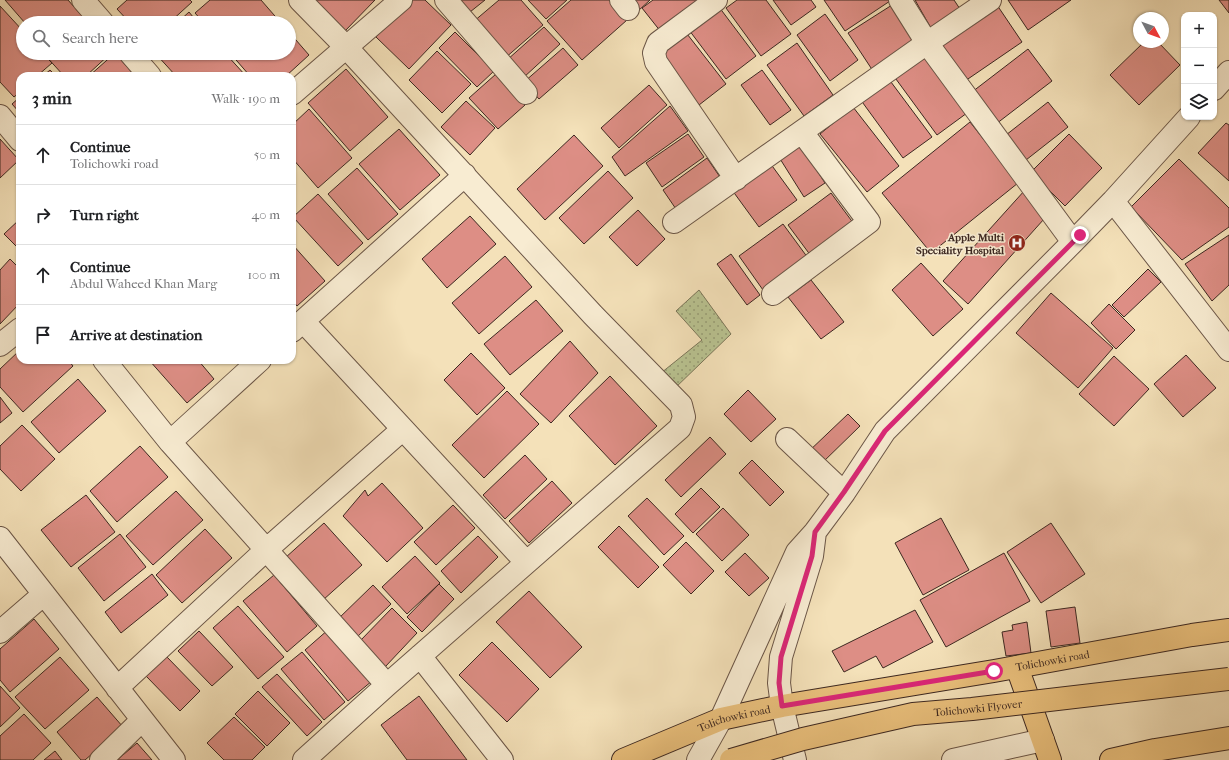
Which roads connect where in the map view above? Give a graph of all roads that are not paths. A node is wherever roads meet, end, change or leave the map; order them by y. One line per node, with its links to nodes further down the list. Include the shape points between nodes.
1 (83, 0): 8 (street)
2 (300, 0): 10 (street)
3 (401, 0): 10 (street)
4 (446, 0): 16 (street)
5 (716, 0): 22 (street, via 658,44 654,53 656,62)
6 (900, 0): 9 (street)
7 (990, 0): 9 (street)
8 (97, 16)
9 (927, 43): 19 (street); 25 (street)
10 (346, 47): 15 (street); 21 (street)
11 (136, 60): 12 (street)
12 (147, 72)
13 (1229, 72): 14 (street)
14 (1217, 86)
15 (296, 91)
16 (526, 93)
17 (0, 116): 20 (street)
18 (1186, 120): 23 (street)
19 (802, 132): 22 (street); 26 (street, via 869,222)
20 (16, 135)
21 (465, 175): 27 (street); 40 (street, via 681,405 684,417 680,428)
22 (736, 178): 24 (street)
23 (1113, 201): 25 (street); 30 (street)
24 (674, 222)
25 (1073, 242): 36 (street, via 885,431)
26 (774, 294)
27 (298, 326): 33 (street)
28 (16, 331): 29 (street)
29 (0, 345)
30 (1229, 350)
31 (107, 364): 35 (street)
32 (256, 364): 35 (street)
33 (403, 429): 39 (street); 40 (street)
34 (787, 440): 36 (street)
35 (170, 442): 39 (street)
36 (844, 492): 37 (street)
37 (815, 532): 49 (street, via 812,556 781,657 779,683); 50 (street, via 797,552)
38 (0, 538): 41 (street)
39 (266, 550): 47 (street); 48 (street)
40 (526, 562): 44 (street)
41 (44, 594): 43 (street); 48 (street)
42 (1229, 630): 45 (main road, Tolichowki road)
43 (0, 632)
44 (420, 656): 47 (street); 57 (street)
45 (1017, 667): 49 (main road, Tolichowki road); 53 (main road)
46 (1229, 679): 60 (main road, Tolichowki Flyover, bridge, via 913,714 803,739)
47 (387, 685): 56 (street)
48 (117, 688): 51 (street)
49 (782, 706): 50 (main road, Tolichowki road); 61 (street)
50 (721, 719): 58 (main road, Tolichowki road); 59 (street)
51 (142, 720): 54 (street); 55 (street)
52 (1229, 738): 63 (main road)
53 (1046, 750): 62 (street)
54 (101, 760)
55 (174, 760)
56 (304, 760)
57 (502, 760)
58 (623, 760)
59 (698, 760)
60 (731, 760)
61 (795, 760)
62 (953, 760)
63 (1111, 760)

